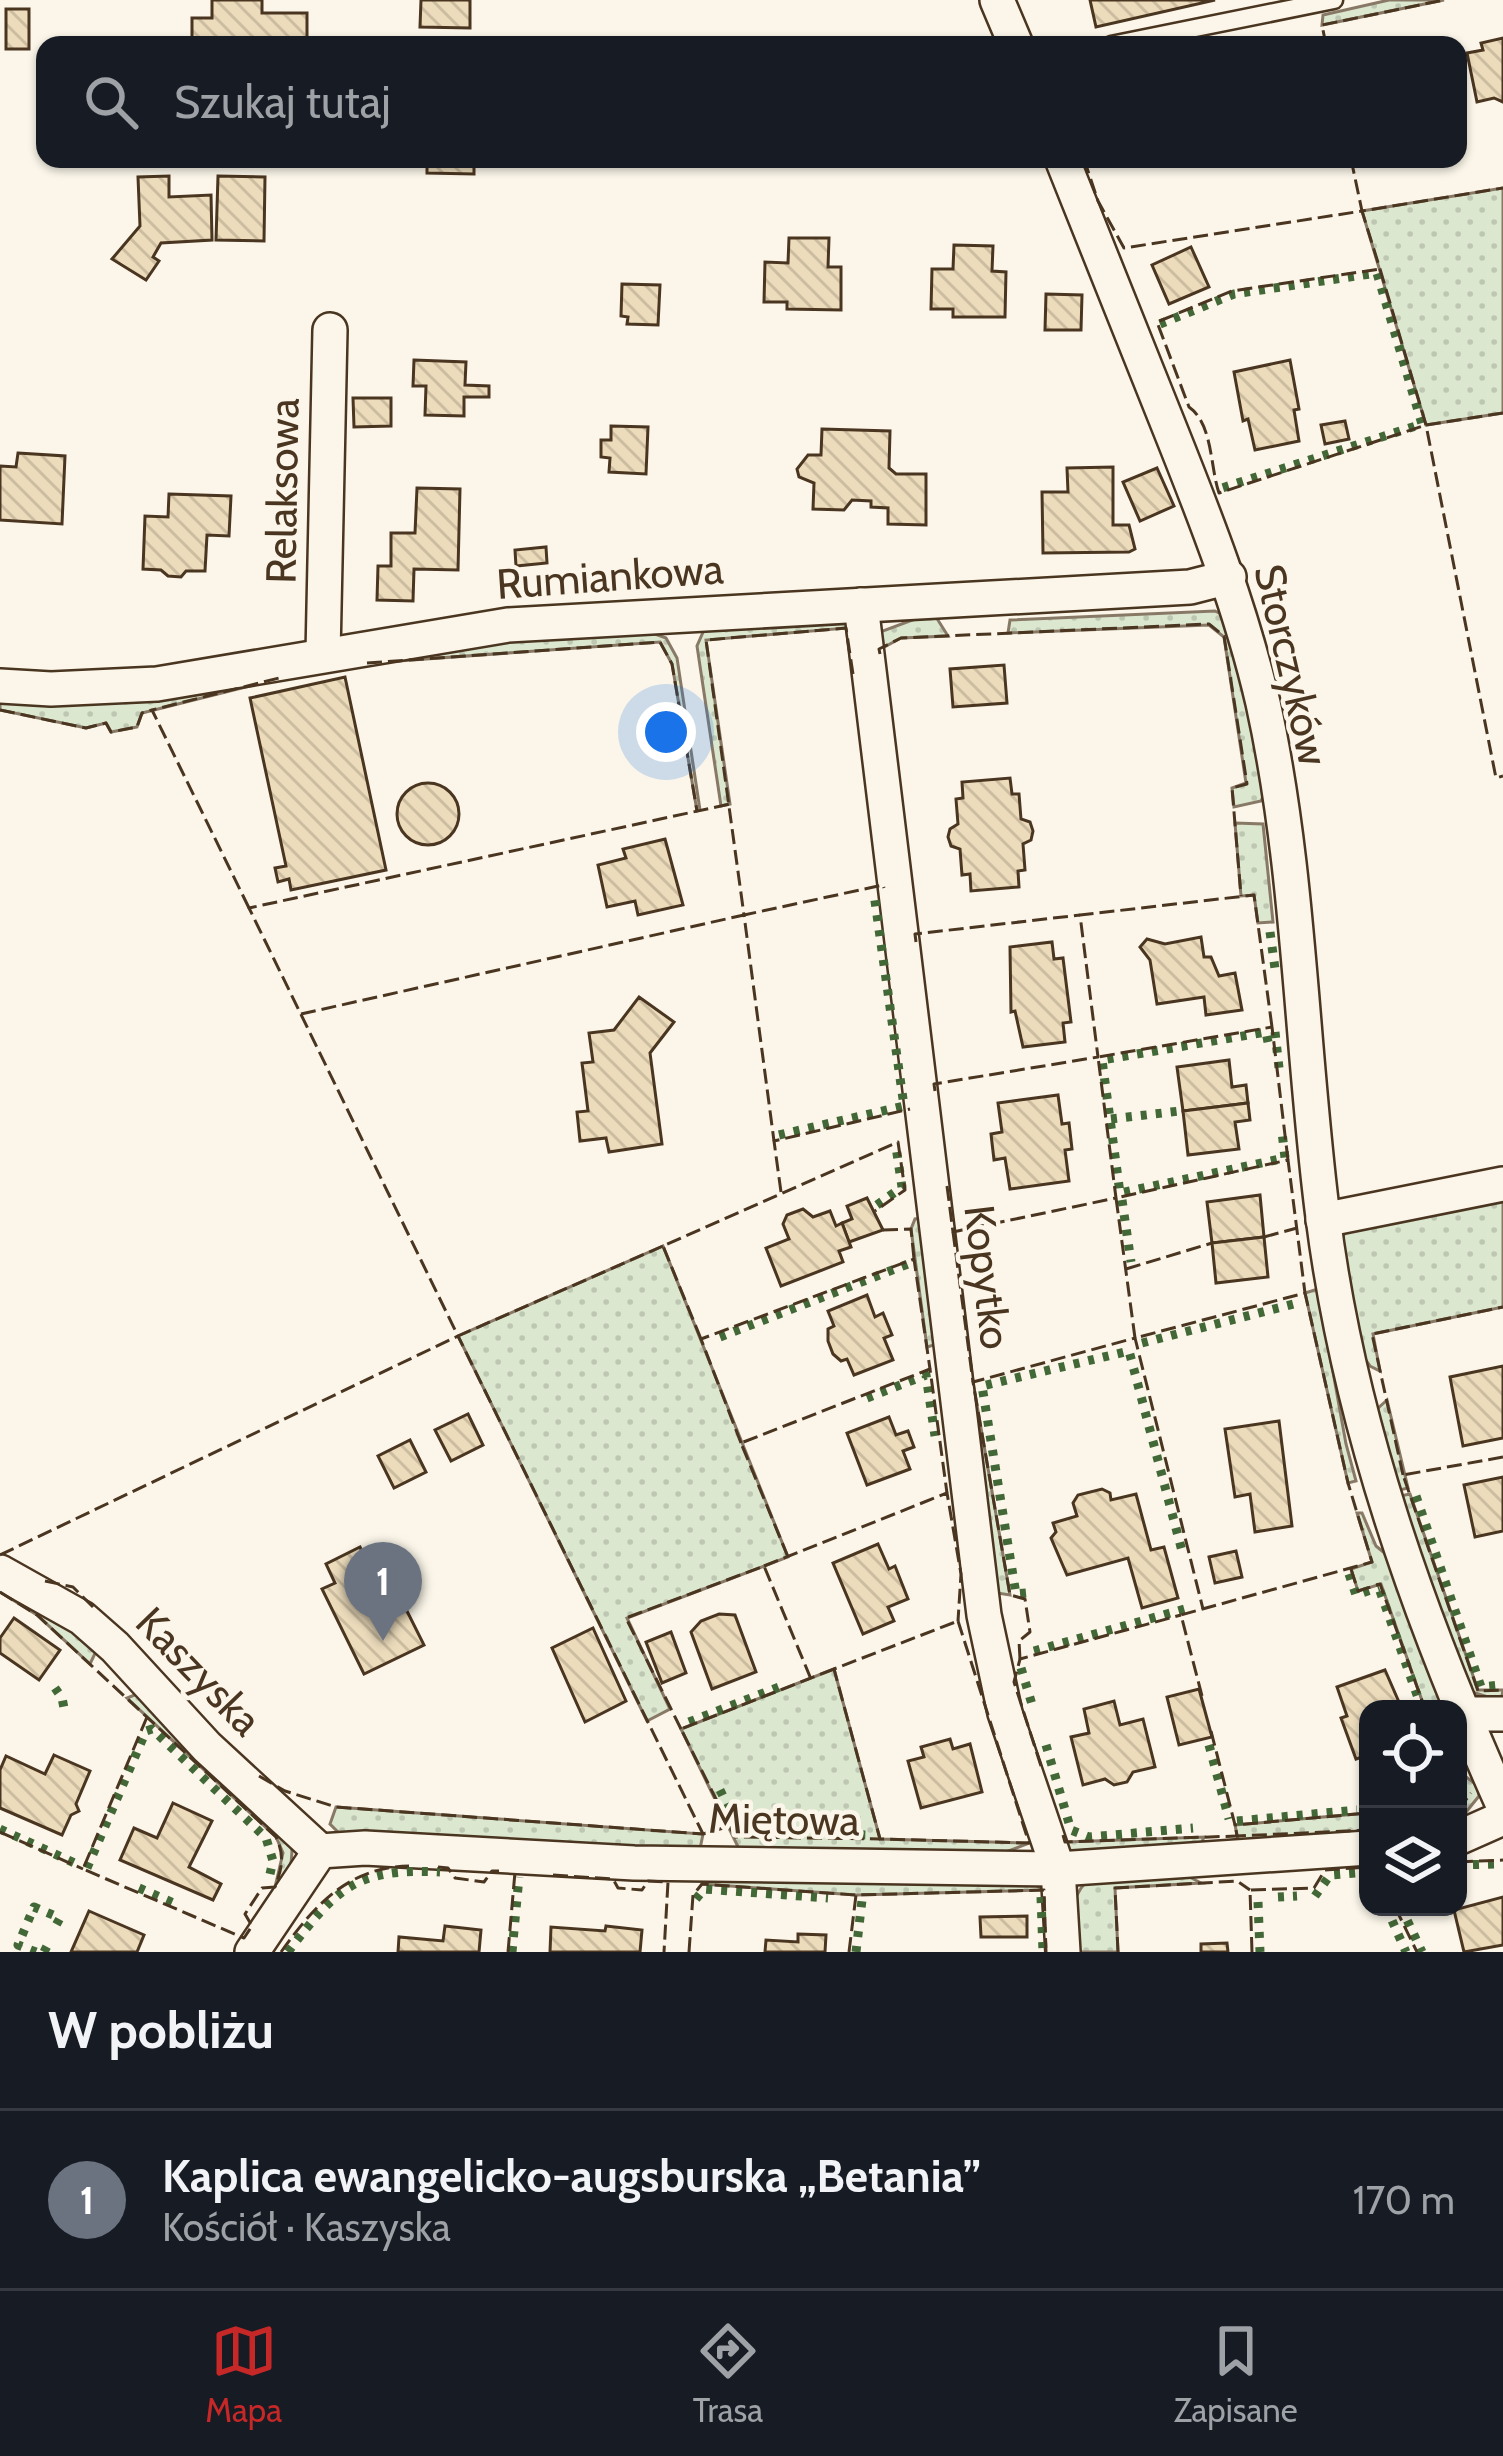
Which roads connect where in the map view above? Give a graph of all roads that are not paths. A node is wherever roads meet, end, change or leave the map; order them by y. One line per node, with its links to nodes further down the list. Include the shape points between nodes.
1 (998, 0): 3 (street)
2 (1334, 0): 4 (lane)
3 (1012, 36)
4 (1156, 36)
5 (1066, 168): 7 (street, Storczyków)
6 (330, 330): 9 (street, Relaksowa)
7 (1228, 577): 8 (street, Rumiankowa, via 1190,587); 12 (street, Storczyków, via 1263,706 1280,818)
8 (861, 605): 9 (street, Rumiankowa, via 508,625); 23 (street, Kopytko, via 984,1616 1006,1713)
9 (323, 654): 10 (street, Rumiankowa, via 157,684)
10 (0, 686)
11 (1503, 1184): 12 (street)
12 (1323, 1220): 14 (street, Storczyków, via 1377,1479)
13 (0, 1572): 22 (street, Kaszyska, via 82,1618)
14 (1457, 1700)
15 (1467, 1714): 16 (street)
16 (1503, 1714)
17 (1467, 1725): 18 (street, Storczyków)
18 (1503, 1805)
19 (1503, 1818): 20 (street)
20 (1467, 1834)
21 (1359, 1849): 23 (street, Miętowa)
22 (320, 1851): 23 (street, Miętowa); 24 (street)
23 (1058, 1869): 25 (street, Kopytko)
24 (252, 1952)
25 (1064, 1952)

